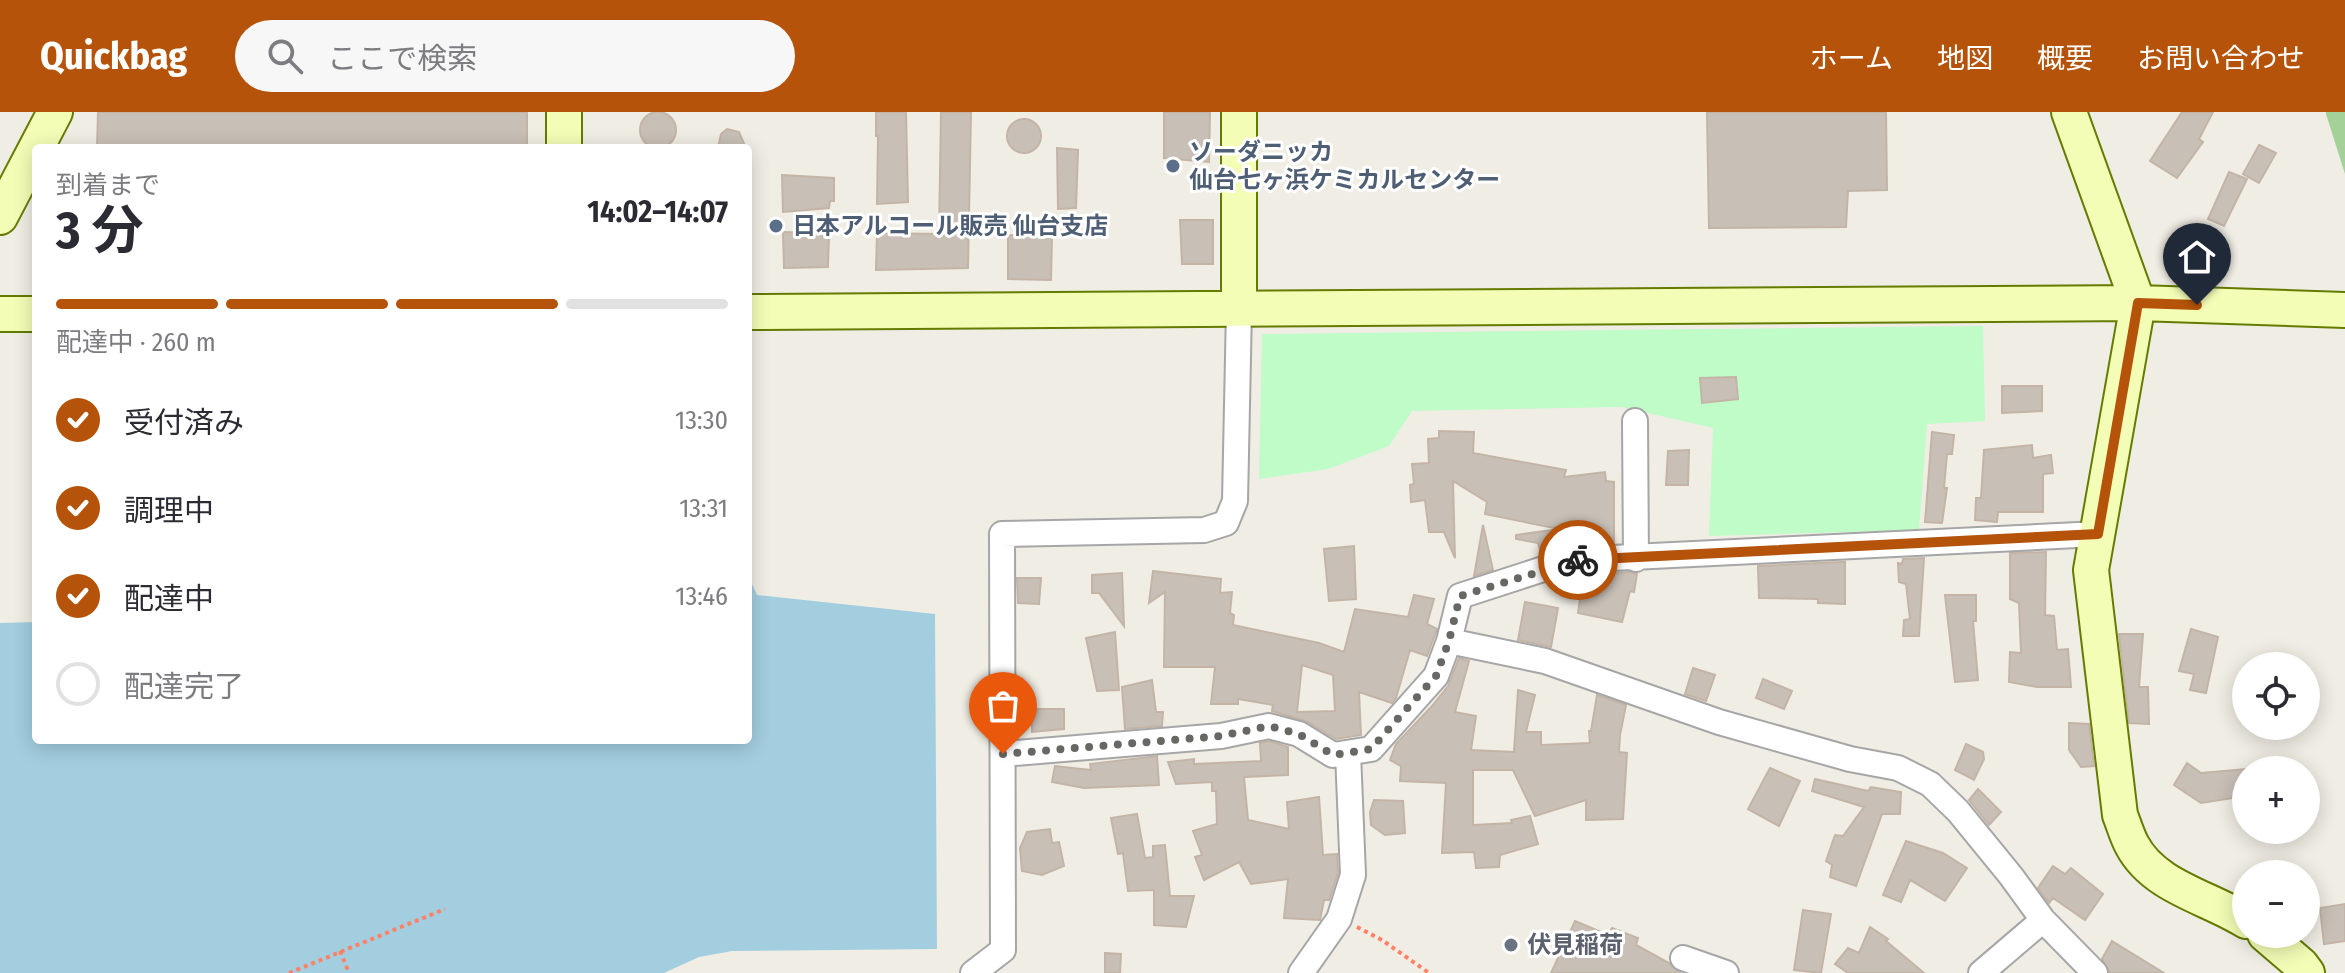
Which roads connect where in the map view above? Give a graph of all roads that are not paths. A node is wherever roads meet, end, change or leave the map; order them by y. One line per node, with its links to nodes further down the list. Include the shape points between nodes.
1 (55, 112): 5 (street)
2 (564, 112): 6 (street)
3 (1239, 112): 10 (street)
4 (2069, 112): 9 (street)
5 (38, 144)
6 (564, 144)
7 (32, 156): 8 (street)
8 (0, 217)
9 (2138, 303): 10 (street); 11 (street); 16 (street)
10 (1239, 309): 12 (street); 20 (street, via 1235,501 1226,523 1204,530 1002,534)
11 (2345, 310)
12 (752, 312)
13 (0, 314): 14 (street)
14 (32, 314)
15 (1635, 421): 17 (street)
16 (2098, 534): 17 (street); 21 (street, via 2091,570 2120,815 2132,846 2149,869)
17 (1636, 559): 18 (street, via 1571,560 1460,596)
18 (1449, 641): 19 (street, via 1436,676 1371,749); 22 (street, via 1545,661 1719,722 1898,768 1930,784 1958,811)
19 (1348, 753): 20 (street, via 1333,755 1299,734 1269,726 1221,736); 26 (street, via 1353,875 1339,919)
20 (1003, 754): 25 (street, via 1003,950)
21 (2232, 914)
22 (2043, 920): 28 (street); 29 (street)
23 (2281, 948): 30 (street)
24 (1683, 958): 27 (street)
25 (973, 973)
26 (1301, 973)
27 (1726, 973)
28 (1981, 973)
29 (2095, 973)
30 (2307, 973)

